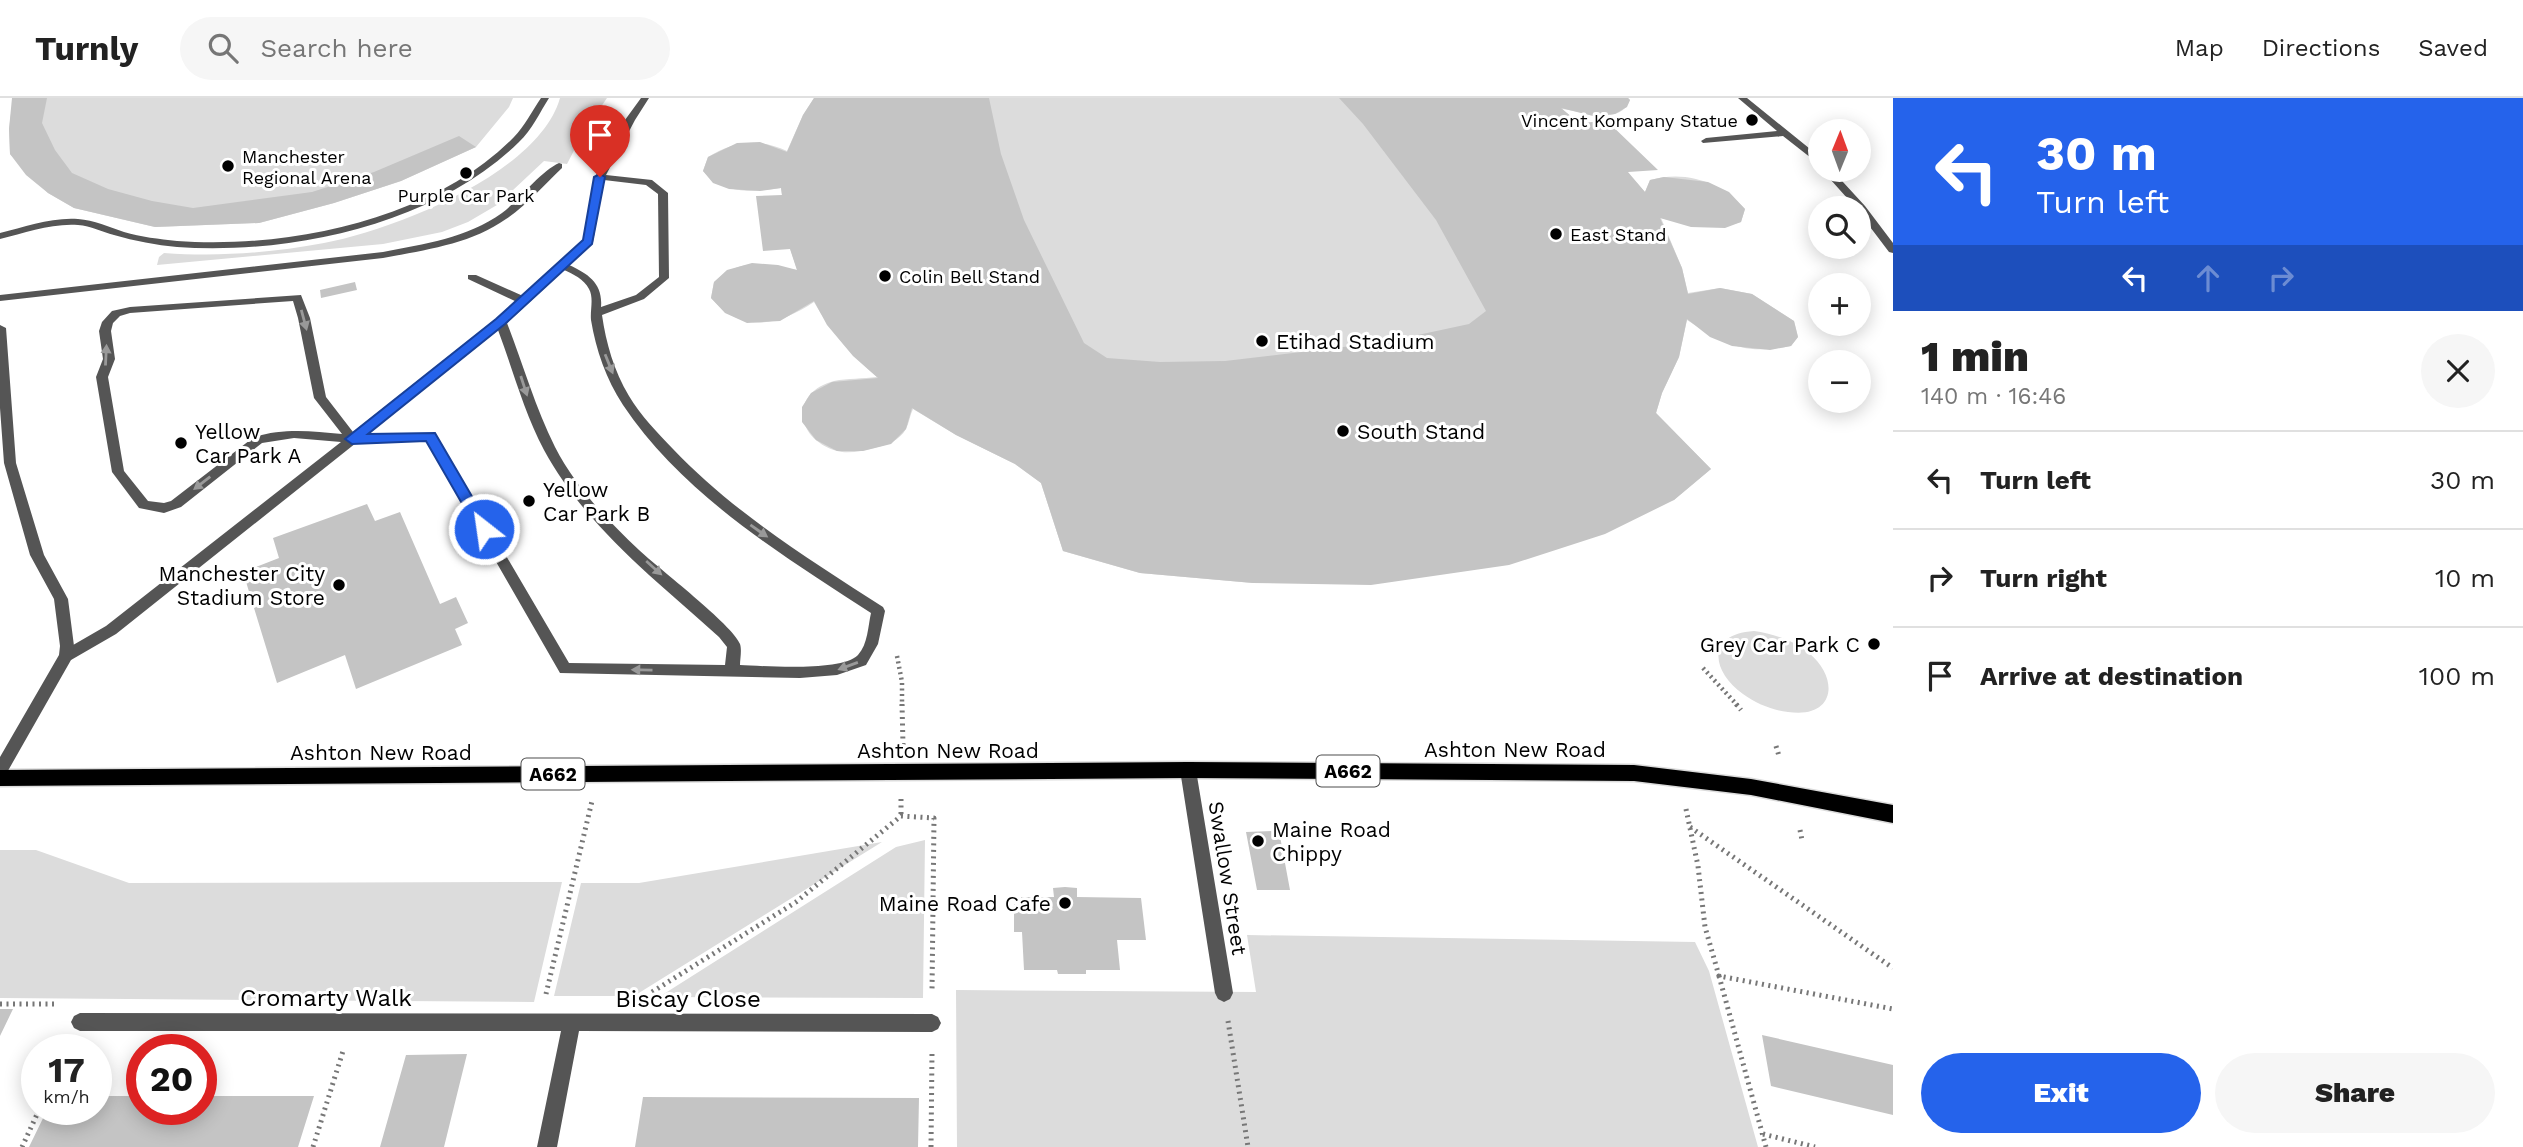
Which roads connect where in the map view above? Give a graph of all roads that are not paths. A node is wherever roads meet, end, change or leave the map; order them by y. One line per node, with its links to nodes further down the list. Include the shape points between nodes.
1 (544, 98): 10 (street, via 519,140 479,172 405,210 345,229 235,245 152,240 65,222)
2 (645, 98): 8 (street)
3 (1742, 98): 4 (street)
4 (1786, 133): 5 (street); 6 (street)
5 (1706, 141)
6 (1808, 152)
7 (559, 166): 14 (street, via 501,218 429,246)
8 (600, 177): 12 (street, via 588,242); 16 (street, via 649,182 663,193 664,278 640,297)
9 (1838, 182): 11 (street)
10 (0, 236)
11 (1893, 250)
12 (563, 267): 15 (street); 16 (street, via 585,276 596,293)
13 (472, 277): 15 (street)
14 (0, 298)
15 (524, 301): 17 (street)
16 (596, 313): 21 (street, one-way to 21, via 606,360 626,401 664,449 723,505 878,611 872,645 860,662 835,671)
17 (501, 322): 19 (street); 21 (street, one-way to 21, via 534,416 559,465 594,513 724,633 734,646)
18 (0, 327): 20 (street, via 10,463 37,555 61,599)
19 (352, 439): 19 (street, one-way to 19, via 272,435 258,440 176,504 164,508 144,505 118,472 102,377 109,359 108,322 116,313 130,310 297,298 320,398); 20 (street, via 120,624); 21 (street, one-way to 19, via 565,669 430,436)
20 (65, 656): 23 (street)
21 (732, 671)
22 (1188, 770): 24 (main road, Ashton New Road / A662); 25 (main road, Ashton New Road / A662, via 1634,773 1751,787); 26 (street, Swallow Street)
23 (0, 771)
24 (0, 778)
25 (1893, 814)
26 (1224, 993)
27 (80, 1022): 28 (street, Cromarty Walk)
28 (572, 1022): 29 (street, Biscay Close); 30 (street)
29 (932, 1023)
30 (547, 1147)

